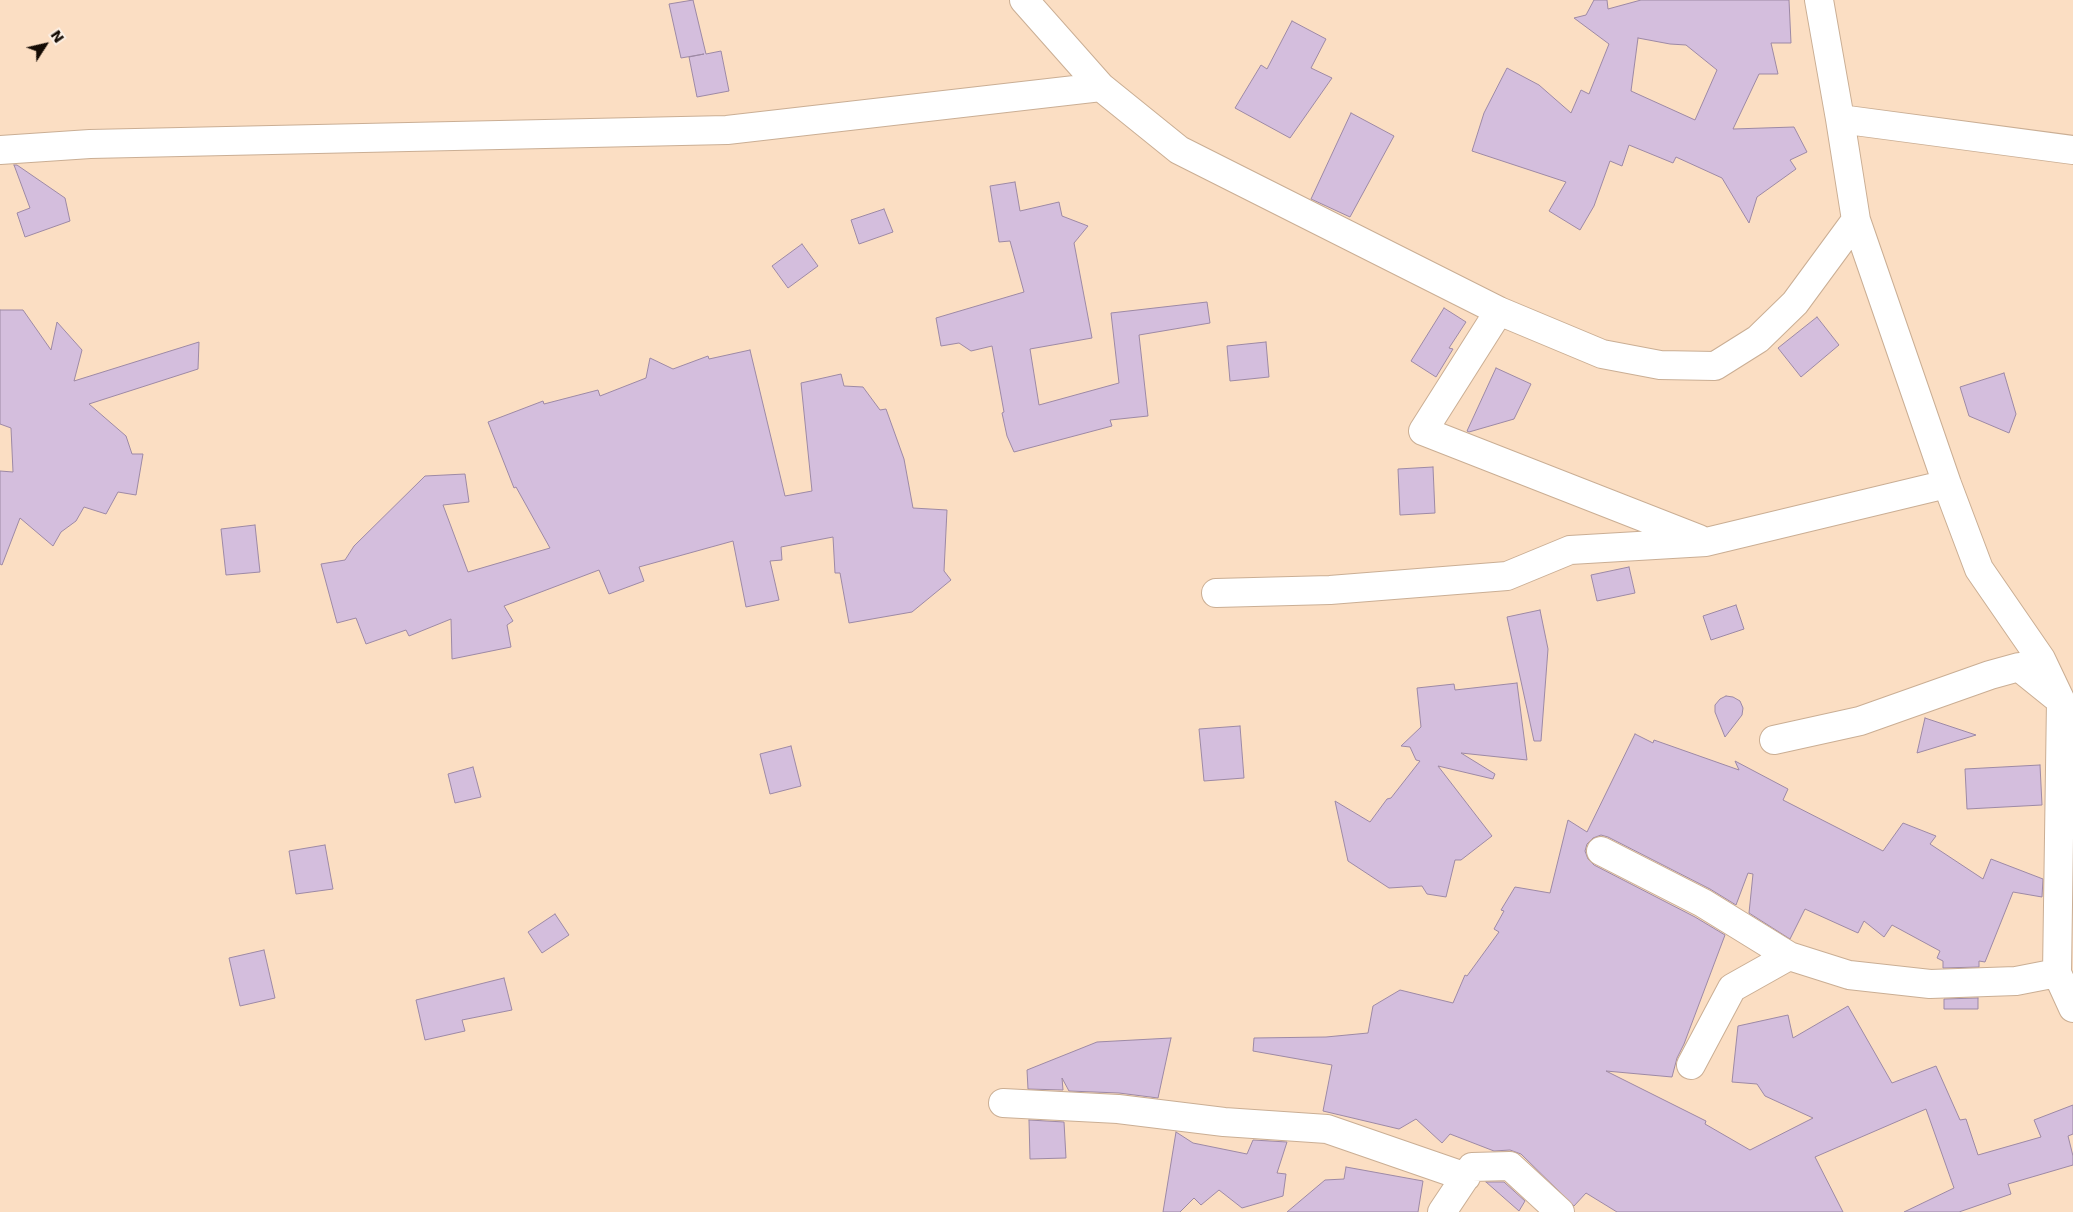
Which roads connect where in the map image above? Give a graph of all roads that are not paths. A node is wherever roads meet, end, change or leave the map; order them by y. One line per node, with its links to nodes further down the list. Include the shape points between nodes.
1 (1024, 0): 3 (street)
2 (1819, 0): 4 (street)
3 (1100, 87): 5 (street, via 727,130 90,144); 8 (street, via 1179,150)
4 (1840, 119): 6 (street); 7 (street)
5 (0, 150)
6 (2073, 150)
7 (1856, 220): 8 (street, via 1795,304 1758,339 1715,366 1660,365 1602,354); 9 (street)
8 (1499, 311): 10 (street, via 1423,432)
9 (1947, 484): 10 (street); 12 (street, via 1980,569 2041,659)
10 (1706, 542): 11 (street, via 1570,550 1507,576 1330,590)
11 (1216, 593)
12 (2067, 704): 13 (street, via 2019,667 1860,721); 16 (street)
13 (1774, 740)
14 (1601, 850): 15 (street, via 1703,902)
15 (1789, 956): 16 (street, via 1849,975 1930,984 2016,982); 18 (street, via 1732,988)
16 (2057, 973): 17 (street)
17 (2073, 1008)
18 (1691, 1065)
19 (1002, 1103): 20 (street, via 1118,1109 1224,1122 1327,1129)
20 (1466, 1177): 21 (street); 22 (street, via 1472,1167 1510,1166)
21 (1442, 1212)
22 (1560, 1212)

